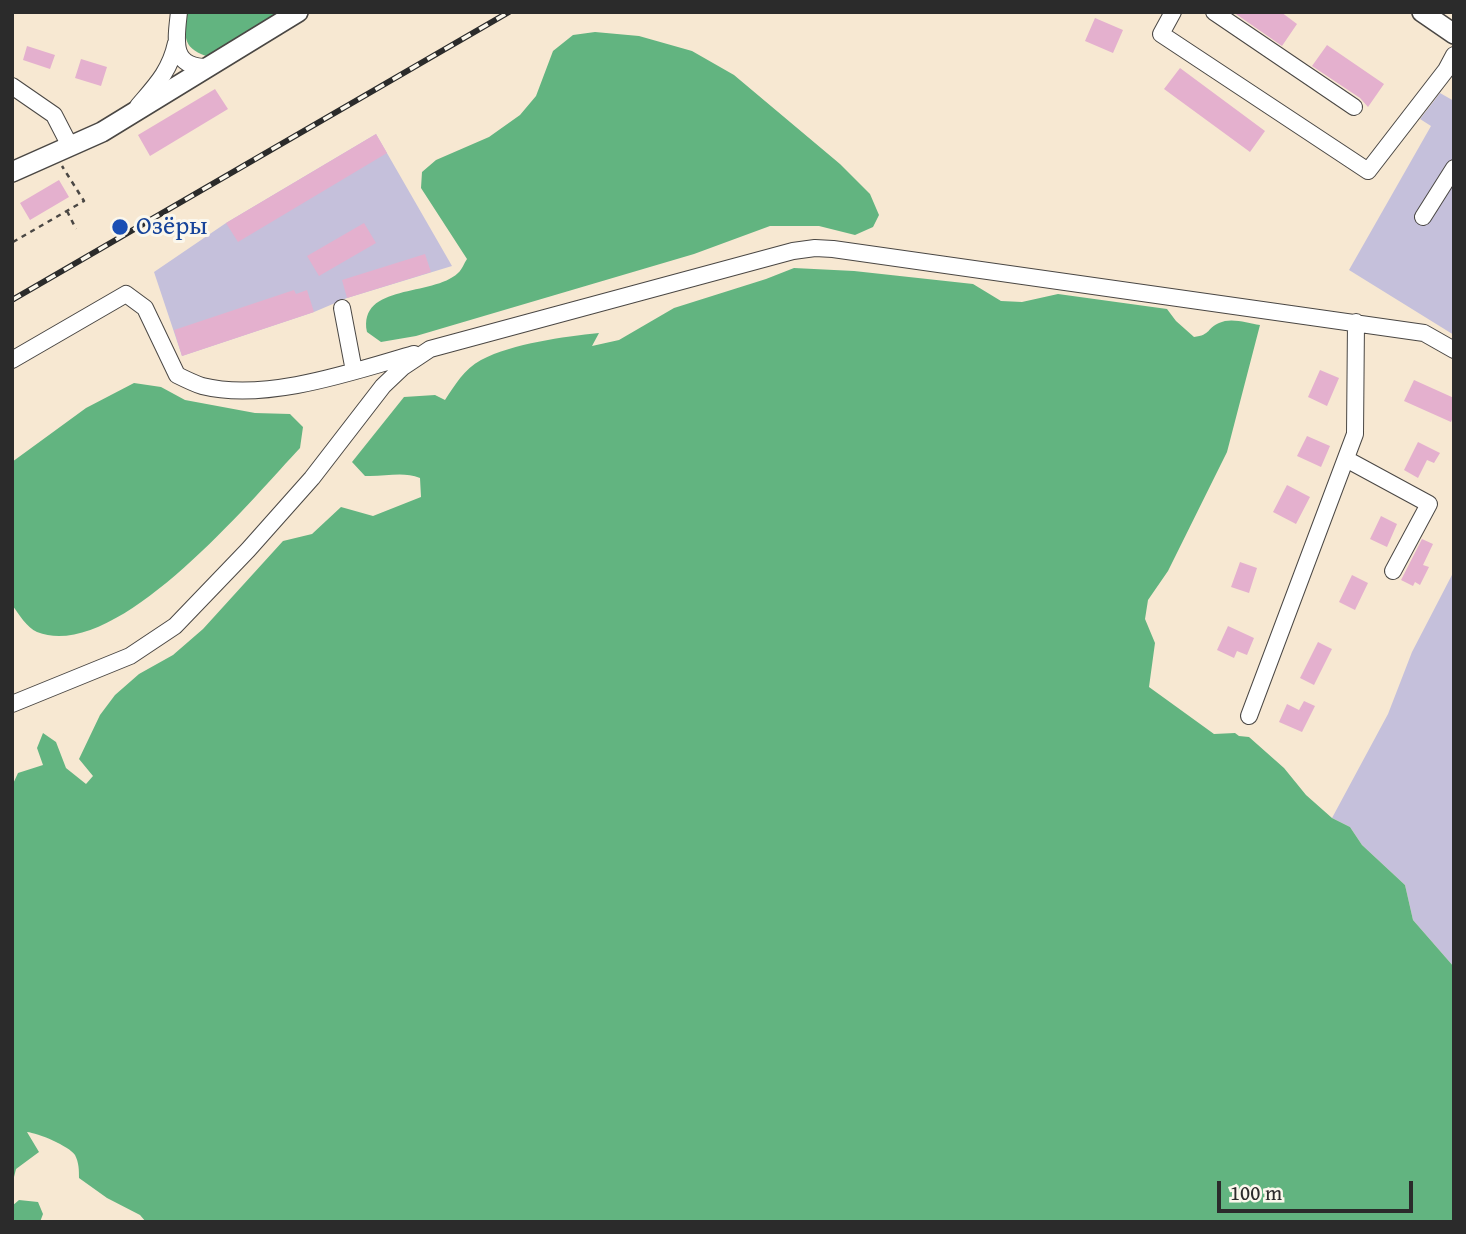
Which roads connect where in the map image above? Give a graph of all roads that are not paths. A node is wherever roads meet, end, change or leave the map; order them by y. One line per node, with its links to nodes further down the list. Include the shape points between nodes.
1 (179, 12): 7 (street)
2 (1173, 12): 8 (street, via 1161,34 1368,171)
3 (1214, 12): 11 (street)
4 (1422, 12): 6 (main road)
5 (292, 15): 9 (main road)
6 (1454, 34)
7 (176, 43): 9 (street, via 190,65); 12 (street, via 166,74)
8 (1454, 55)
9 (208, 66): 12 (main road)
10 (12, 86): 13 (street, via 54,115)
11 (1354, 107)
12 (130, 116): 13 (main road)
13 (62, 150): 15 (main road)
14 (1454, 168): 16 (street)
15 (12, 172)
16 (1423, 217)
17 (342, 308): 22 (street)
18 (1356, 322): 19 (street, via 815,248); 20 (street, via 1424,333); 23 (street, via 1355,434)
19 (430, 349): 22 (street); 25 (street, via 383,386 303,488 175,626 130,656)
20 (1454, 351)
21 (12, 360): 22 (street, via 126,294 160,326 177,375 201,385 233,391 293,386)
22 (354, 371)
23 (1346, 459): 24 (street, via 1429,504); 26 (street)
24 (1393, 570)
25 (15, 699)
26 (1249, 716)

